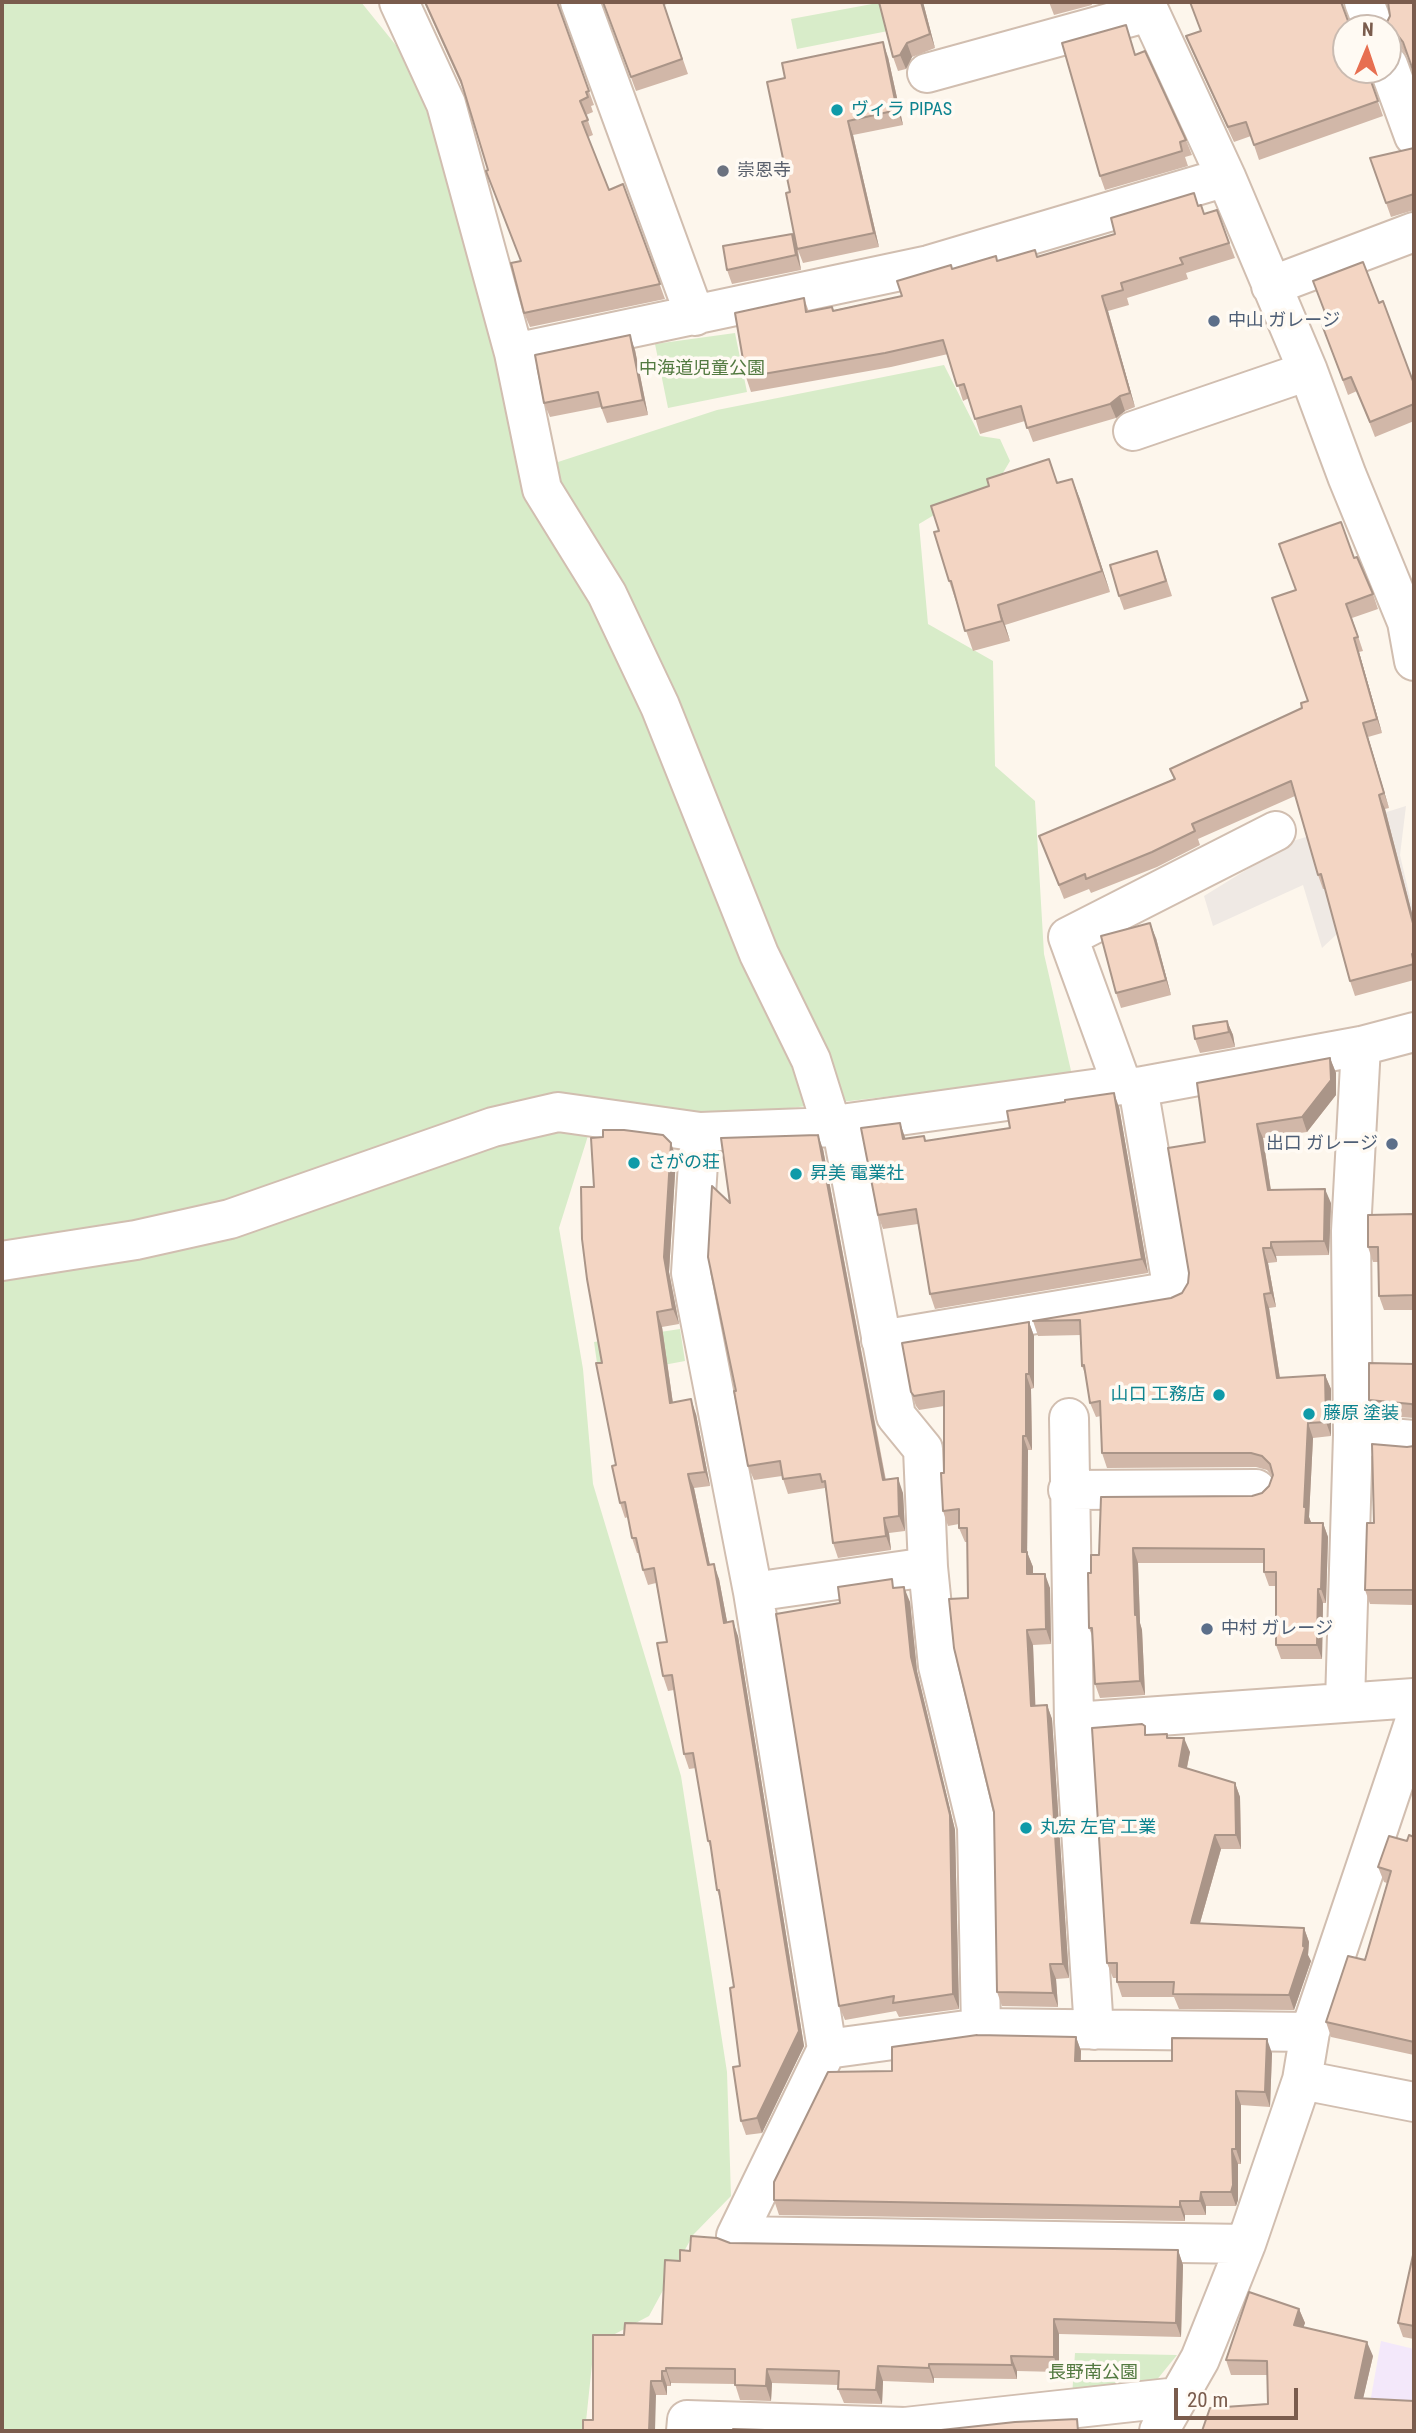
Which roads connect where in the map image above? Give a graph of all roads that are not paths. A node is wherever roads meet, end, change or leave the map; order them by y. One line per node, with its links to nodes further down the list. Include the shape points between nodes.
1 (399, 2): 11 (street, via 446,104)
2 (580, 2): 10 (street)
3 (1147, 7): 4 (street); 7 (street)
4 (927, 73)
5 (1395, 84): 6 (street)
6 (1414, 136)
7 (1226, 177): 9 (street); 10 (street, via 929,265)
8 (1414, 232): 9 (street)
9 (1271, 286): 12 (street)
10 (695, 316): 11 (street)
11 (514, 353): 19 (street, via 542,489 607,594 660,706 759,954 811,1060)
12 (1308, 371): 13 (street); 14 (street, via 1407,622)
13 (1133, 431)
14 (1414, 661)
15 (1276, 831): 18 (street, via 1068,937)
16 (1414, 1032): 17 (street)
17 (1361, 1046): 18 (street); 24 (street, via 1351,1231)
18 (1130, 1086): 19 (street); 22 (street, via 1173,1291)
19 (836, 1126): 20 (street); 22 (street)
20 (700, 1132): 21 (street, via 558,1112 494,1127 230,1219 136,1240); 29 (street, via 691,1273)
21 (2, 1261)
22 (881, 1340): 28 (street, via 896,1416 923,1449)
23 (1069, 1418): 27 (street)
24 (1353, 1435): 25 (street); 31 (street)
25 (1414, 1440)
26 (1256, 1489): 27 (street)
27 (1069, 1490): 32 (street)
28 (928, 1567): 29 (street); 34 (street, via 938,1666 977,1827)
29 (753, 1592): 37 (street)
30 (1414, 1698): 31 (street)
31 (1345, 1702): 32 (street)
32 (1074, 1722): 35 (street)
33 (1414, 1723): 36 (street)
34 (981, 2028): 35 (street); 37 (street)
35 (1094, 2030): 36 (street)
36 (1310, 2032): 38 (street)
37 (827, 2049): 40 (street, via 736,2236)
38 (1302, 2080): 39 (street); 40 (street)
39 (1414, 2102)
40 (1246, 2244): 41 (street, via 1200,2359)
41 (1178, 2397): 42 (street, via 905,2427 687,2420); 43 (street)
42 (686, 2431)
43 (1159, 2431)

